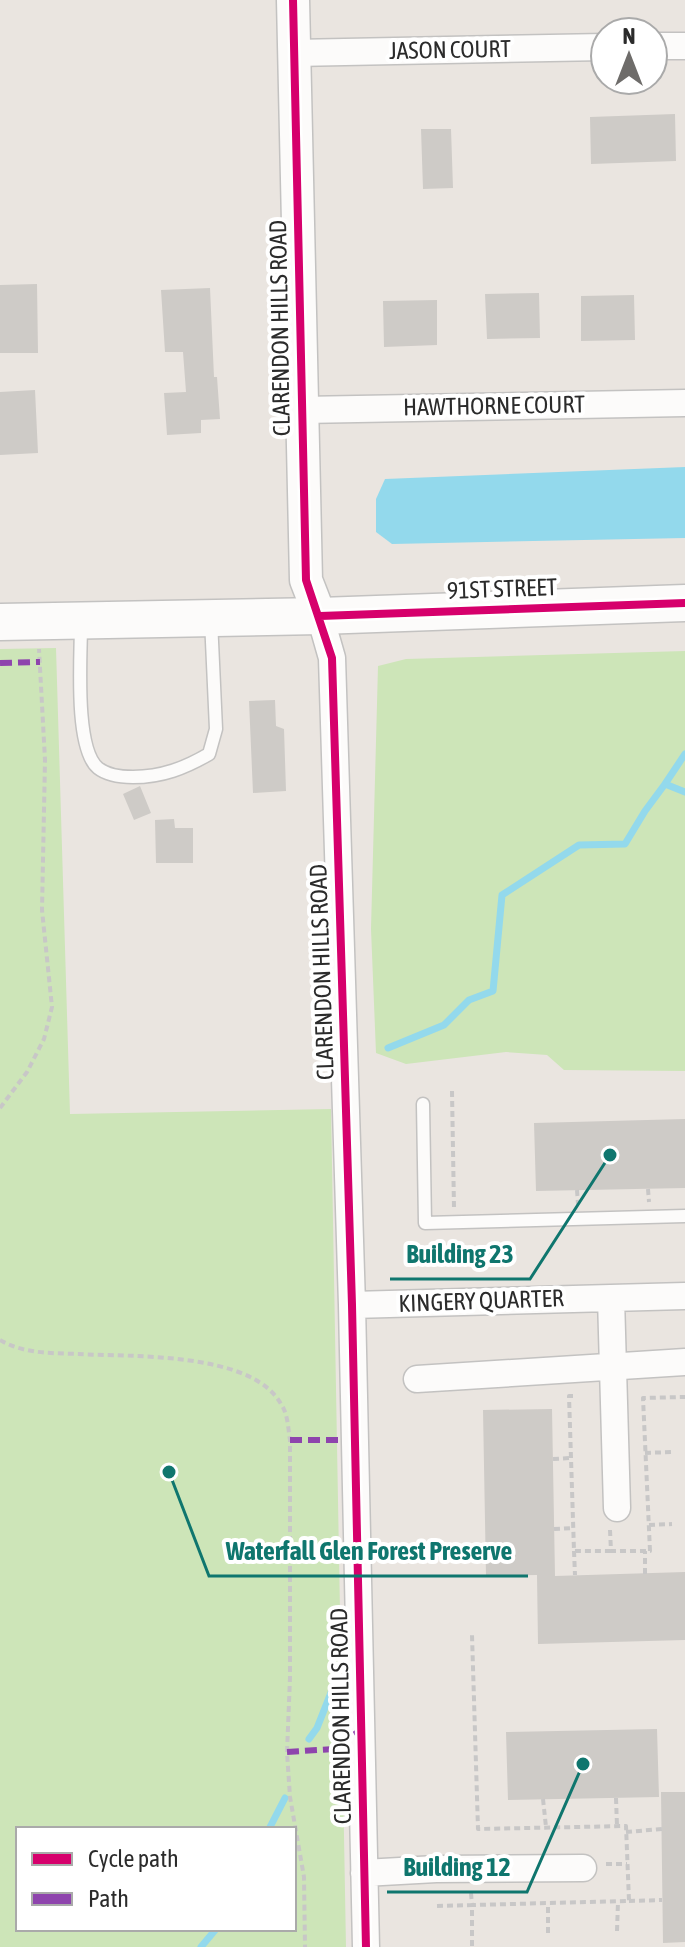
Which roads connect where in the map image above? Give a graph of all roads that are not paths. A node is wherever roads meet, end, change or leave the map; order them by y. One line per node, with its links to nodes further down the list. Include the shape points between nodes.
1 (293, 0): 3 (street, CLARENDON HILLS ROAD)
2 (589, 47): 3 (street, JASON COURT)
3 (294, 53): 5 (street, CLARENDON HILLS ROAD)
4 (685, 403): 5 (street, HAWTHORNE COURT)
5 (302, 410): 7 (street, CLARENDON HILLS ROAD, via 306,580)
6 (685, 603): 7 (main road, 91ST STREET)
7 (320, 616): 8 (main road, 91ST STREET); 15 (street, CLARENDON HILLS ROAD, via 332,658)
8 (211, 618): 9 (main road, 91ST STREET); 9 (lane, via 216,729 209,754 185,768 151,777 119,777 99,768 88,754 81,720)
9 (81, 620): 10 (main road, 91ST STREET)
10 (0, 622)
11 (423, 1104): 12 (lane, via 425,1223)
12 (685, 1216)
13 (685, 1296): 14 (street, KINGERY QUARTER)
14 (611, 1298): 15 (street, KINGERY QUARTER); 17 (street)
15 (352, 1305): 21 (street, CLARENDON HILLS ROAD)
16 (685, 1362): 17 (street)
17 (613, 1365): 18 (street); 19 (street)
18 (417, 1379)
19 (617, 1508)
20 (590, 1866): 21 (street)
21 (364, 1873): 22 (street, CLARENDON HILLS ROAD)
22 (366, 1947)

